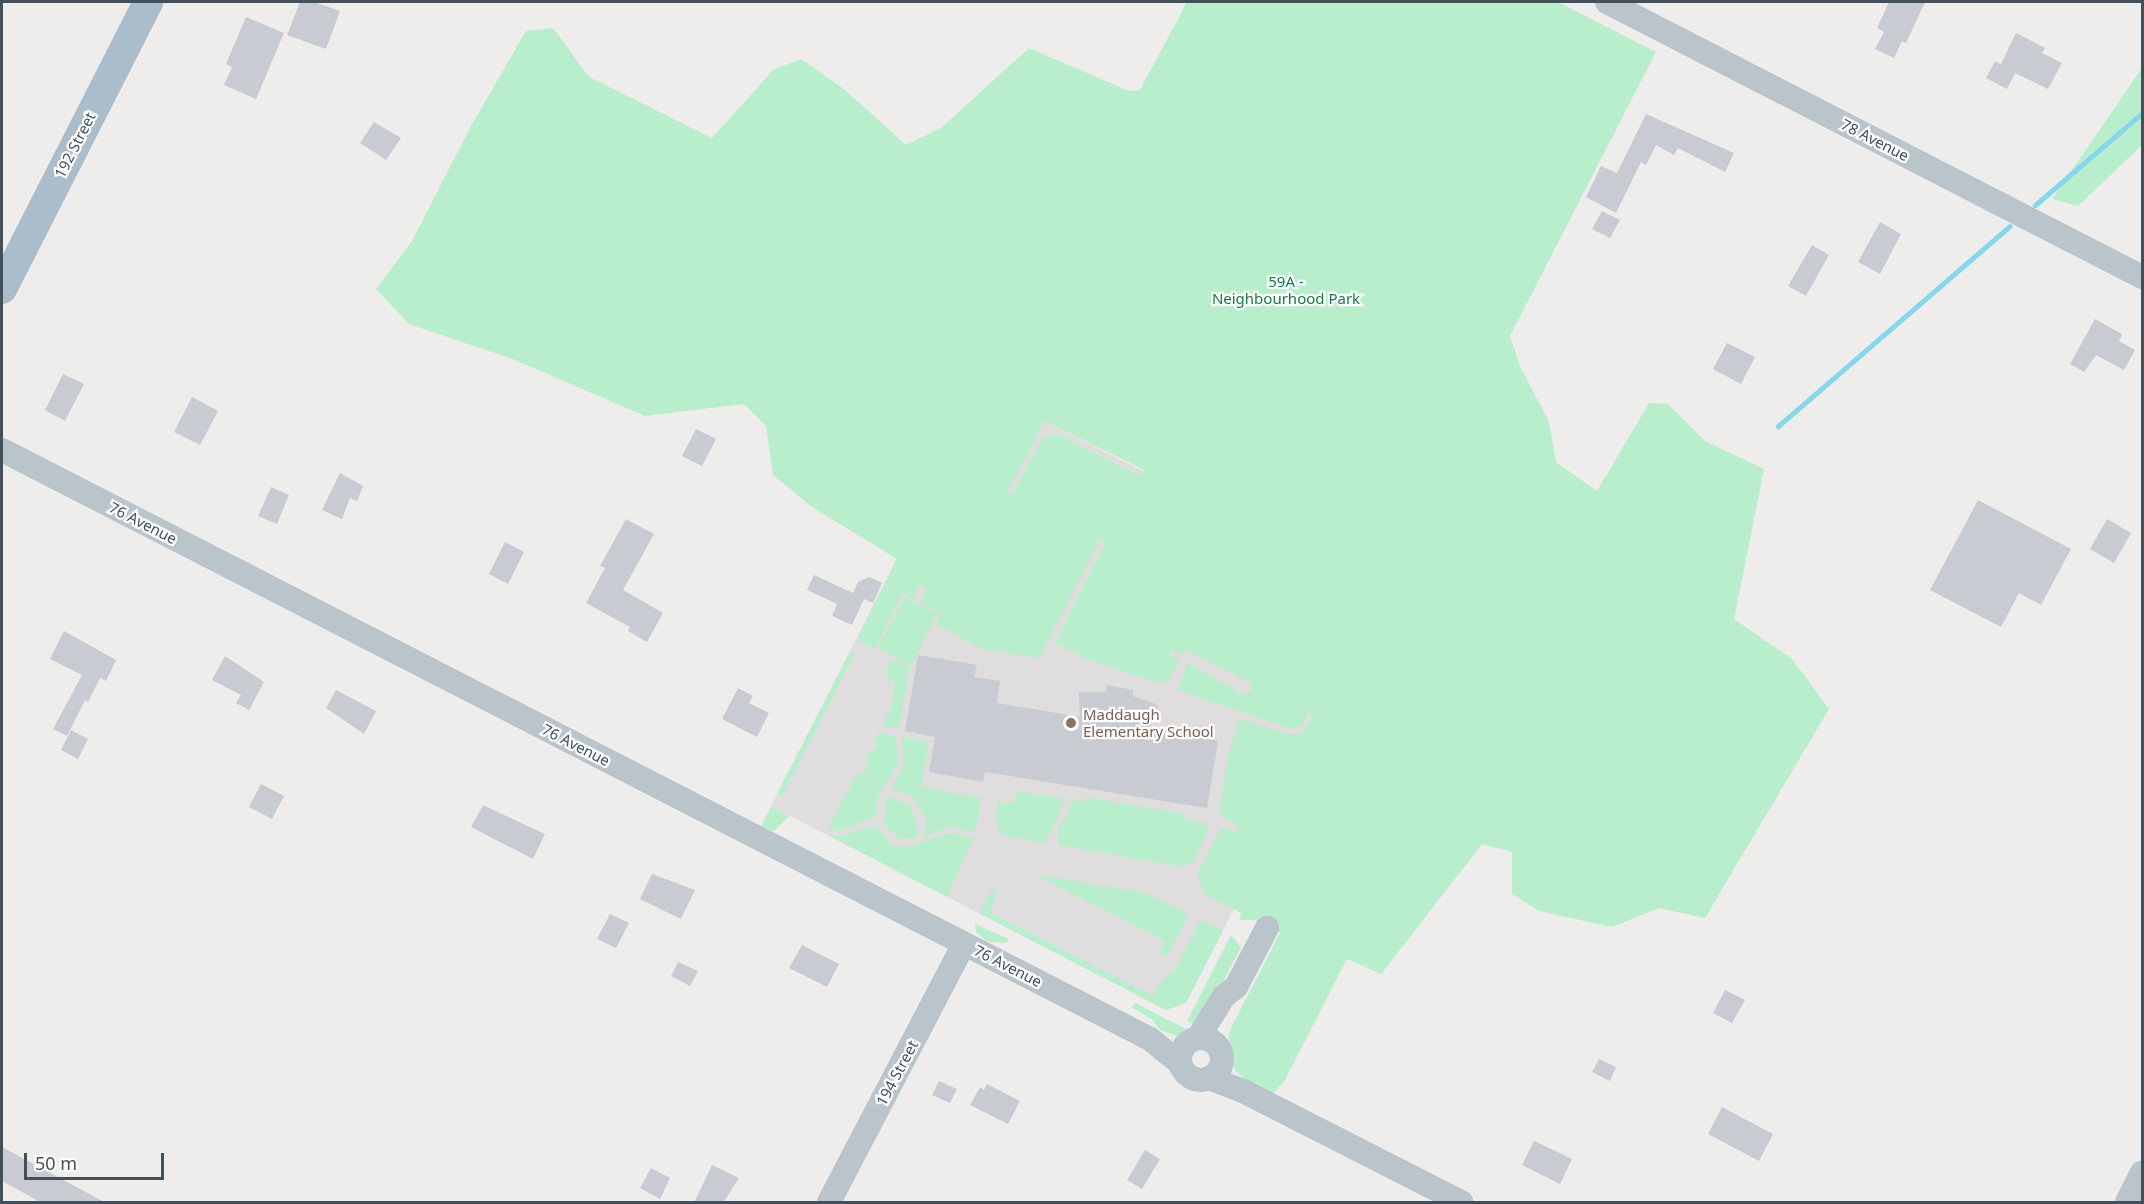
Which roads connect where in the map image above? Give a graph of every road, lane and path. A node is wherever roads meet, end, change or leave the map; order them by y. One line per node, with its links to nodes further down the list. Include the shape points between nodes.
1 (148, 2): 4 (main road, 192 Street)
2 (1607, 2): 3 (street, 78 Avenue)
3 (2142, 277)
4 (2, 289)
5 (2, 450): 7 (street, 76 Avenue)
6 (1267, 928): 8 (street, via 1236,987 1224,996)
7 (964, 944): 8 (street, 76 Avenue, via 1150,1039); 10 (street, 194 Street)
8 (1202, 1057): 11 (street, 76 Avenue, via 1243,1091)
9 (2142, 1173): 12 (street)
10 (830, 1203)
11 (1461, 1203)
12 (2127, 1203)

